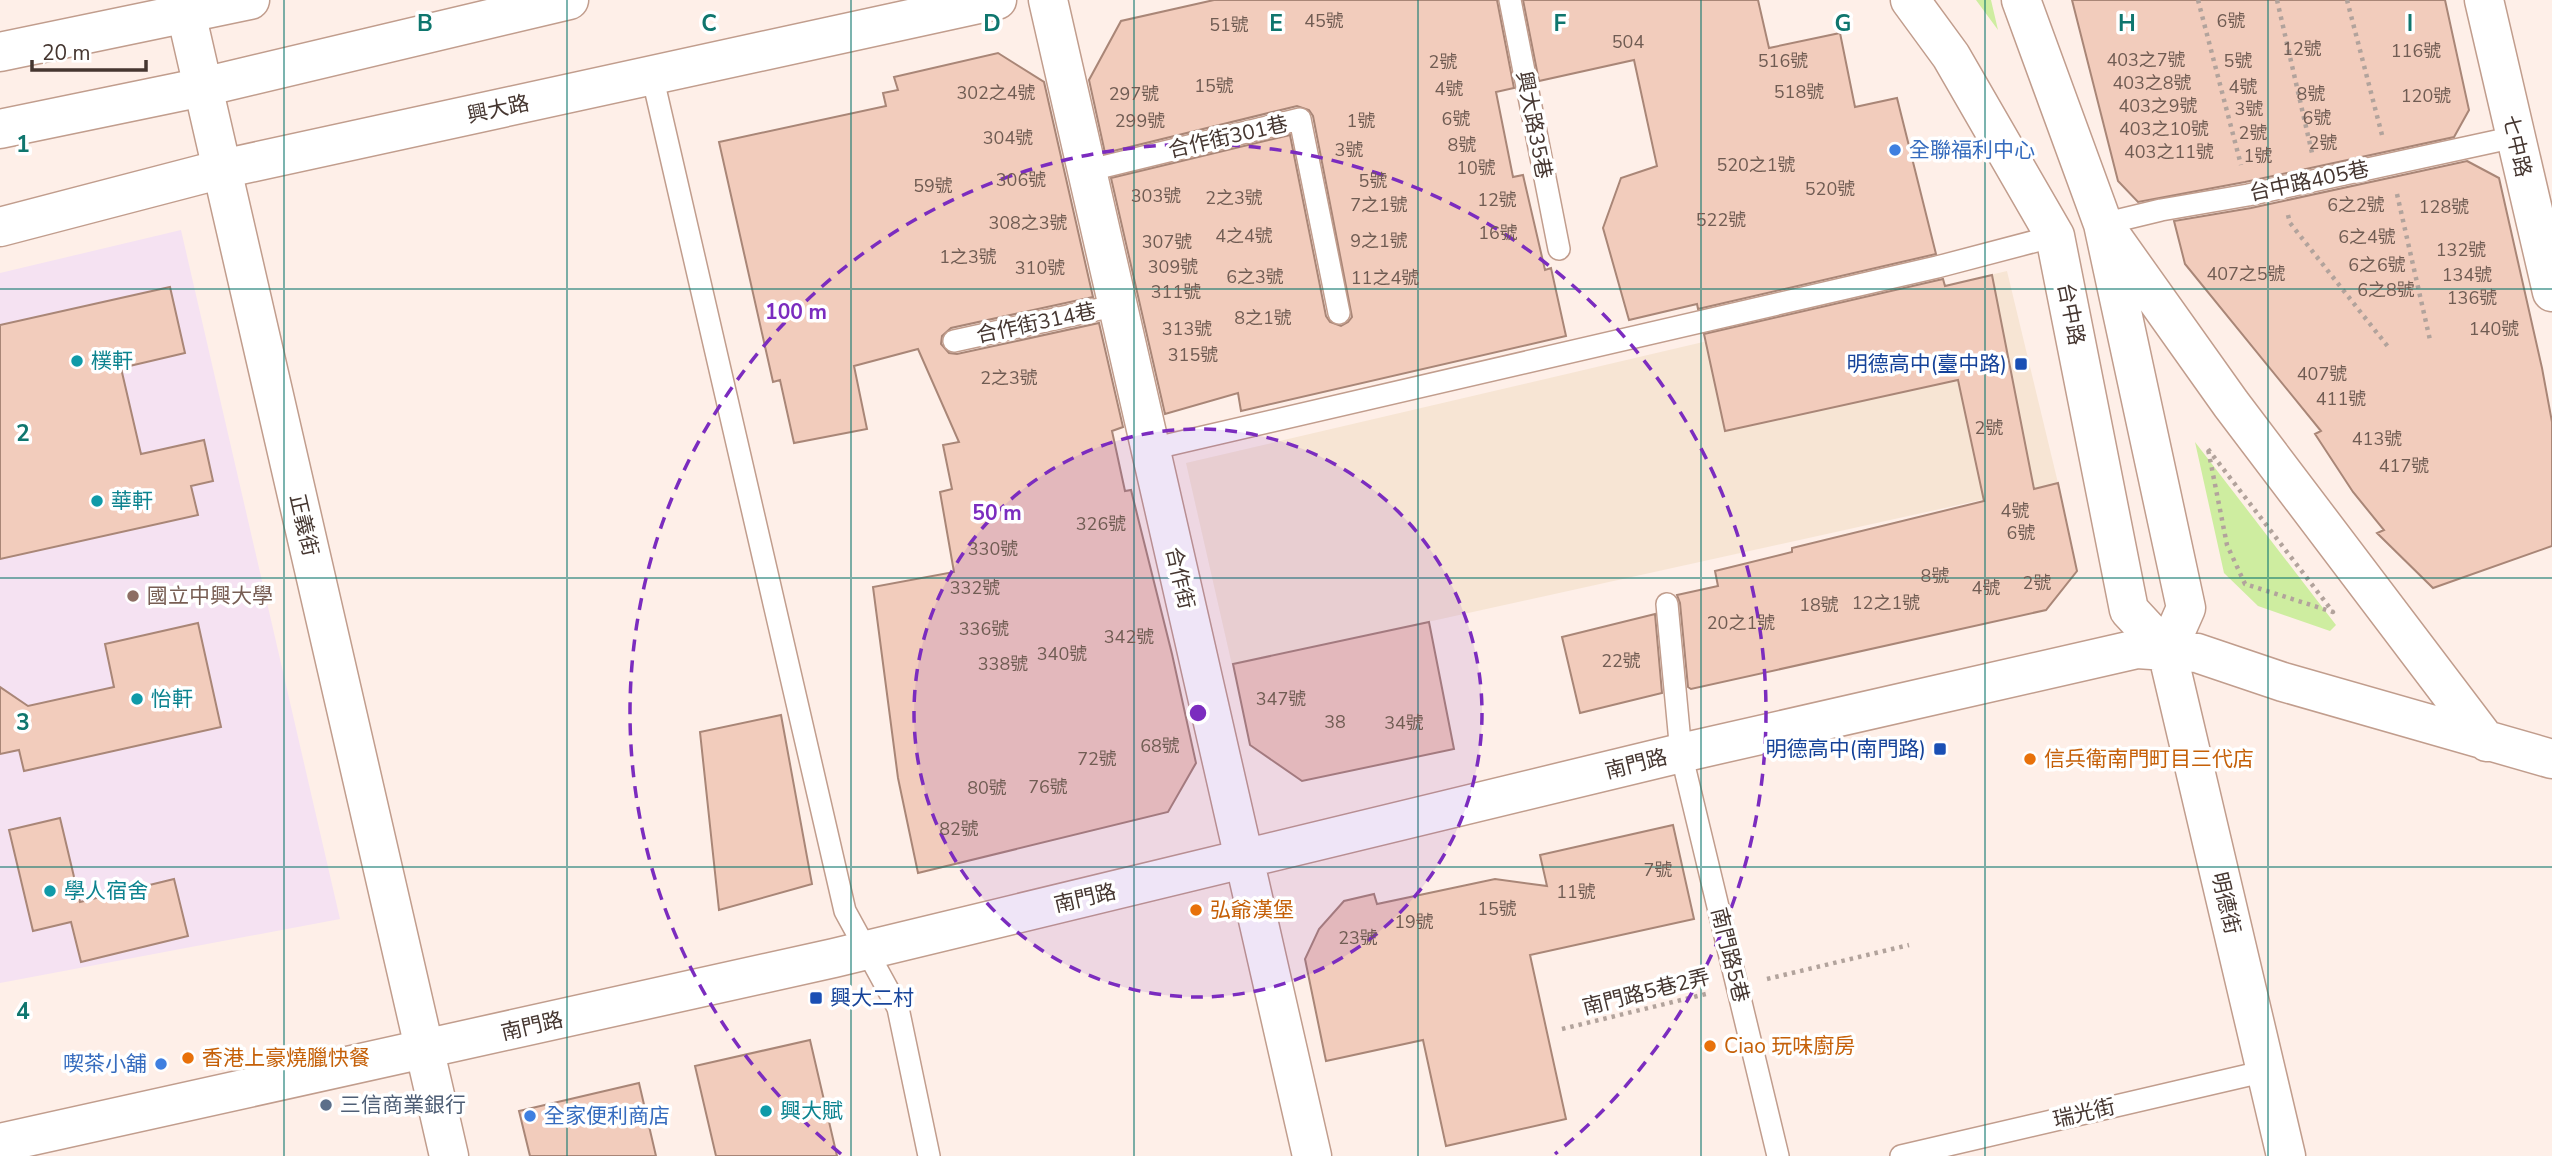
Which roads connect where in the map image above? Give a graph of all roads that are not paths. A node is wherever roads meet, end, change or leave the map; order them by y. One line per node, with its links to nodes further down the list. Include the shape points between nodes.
1 (250, 0): 9 (street)
2 (569, 0): 12 (street)
3 (998, 0): 11 (street, 興大路)
4 (1048, 0): 16 (street, 合作街)
5 (1510, 0): 20 (lane, 興大路35巷)
6 (1910, 0): 19 (street, 台中路, via 1951,55)
7 (2021, 0): 17 (street)
8 (2484, 0): 14 (street, 七中路)
9 (185, 7): 10 (street); 12 (street, 正義街)
10 (0, 52)
11 (652, 75): 15 (street, 興大路); 32 (lane, via 845,911)
12 (203, 87): 13 (street); 15 (street, 正義街)
13 (0, 129)
14 (2515, 136): 17 (lane, 台中路405巷); 21 (street, 七中路)
15 (222, 169): 18 (street, 興大路); 33 (street, 正義街)
16 (1086, 171): 22 (street, 合作街); 23 (lane, 合作街301巷, via 1300,119)
17 (2103, 225): 27 (street, via 2186,608); 28 (street, via 2231,404)
18 (0, 227)
19 (2055, 236): 25 (lane); 27 (street, 台中路, via 2129,610)
20 (1559, 249)
21 (2552, 292)
22 (1118, 305): 24 (lane, 合作街314巷); 25 (street, 合作街)
23 (1339, 313)
24 (954, 341)
25 (1151, 449): 31 (street, 合作街)
26 (1667, 604): 29 (lane, 南門路5巷)
27 (2167, 651): 28 (street, via 2197,653); 29 (street, 南門路, via 2137,649); 34 (street, 明德街)
28 (2487, 741): 30 (street)
29 (1681, 753): 31 (street, 南門路); 39 (lane, 南門路5巷)
30 (2552, 759)
31 (1243, 860): 32 (street, 南門路); 38 (street, 合作街)
32 (866, 950): 33 (street, 南門路); 37 (lane, via 898,1007)
33 (425, 1050): 35 (street, 南門路); 36 (street, 正義街)
34 (2266, 1071): 40 (lane, 瑞光街); 41 (street, 明德街)
35 (10, 1146)
36 (449, 1156)
37 (929, 1156)
38 (1312, 1156)
39 (1778, 1156)
40 (1901, 1156)
41 (2286, 1156)

